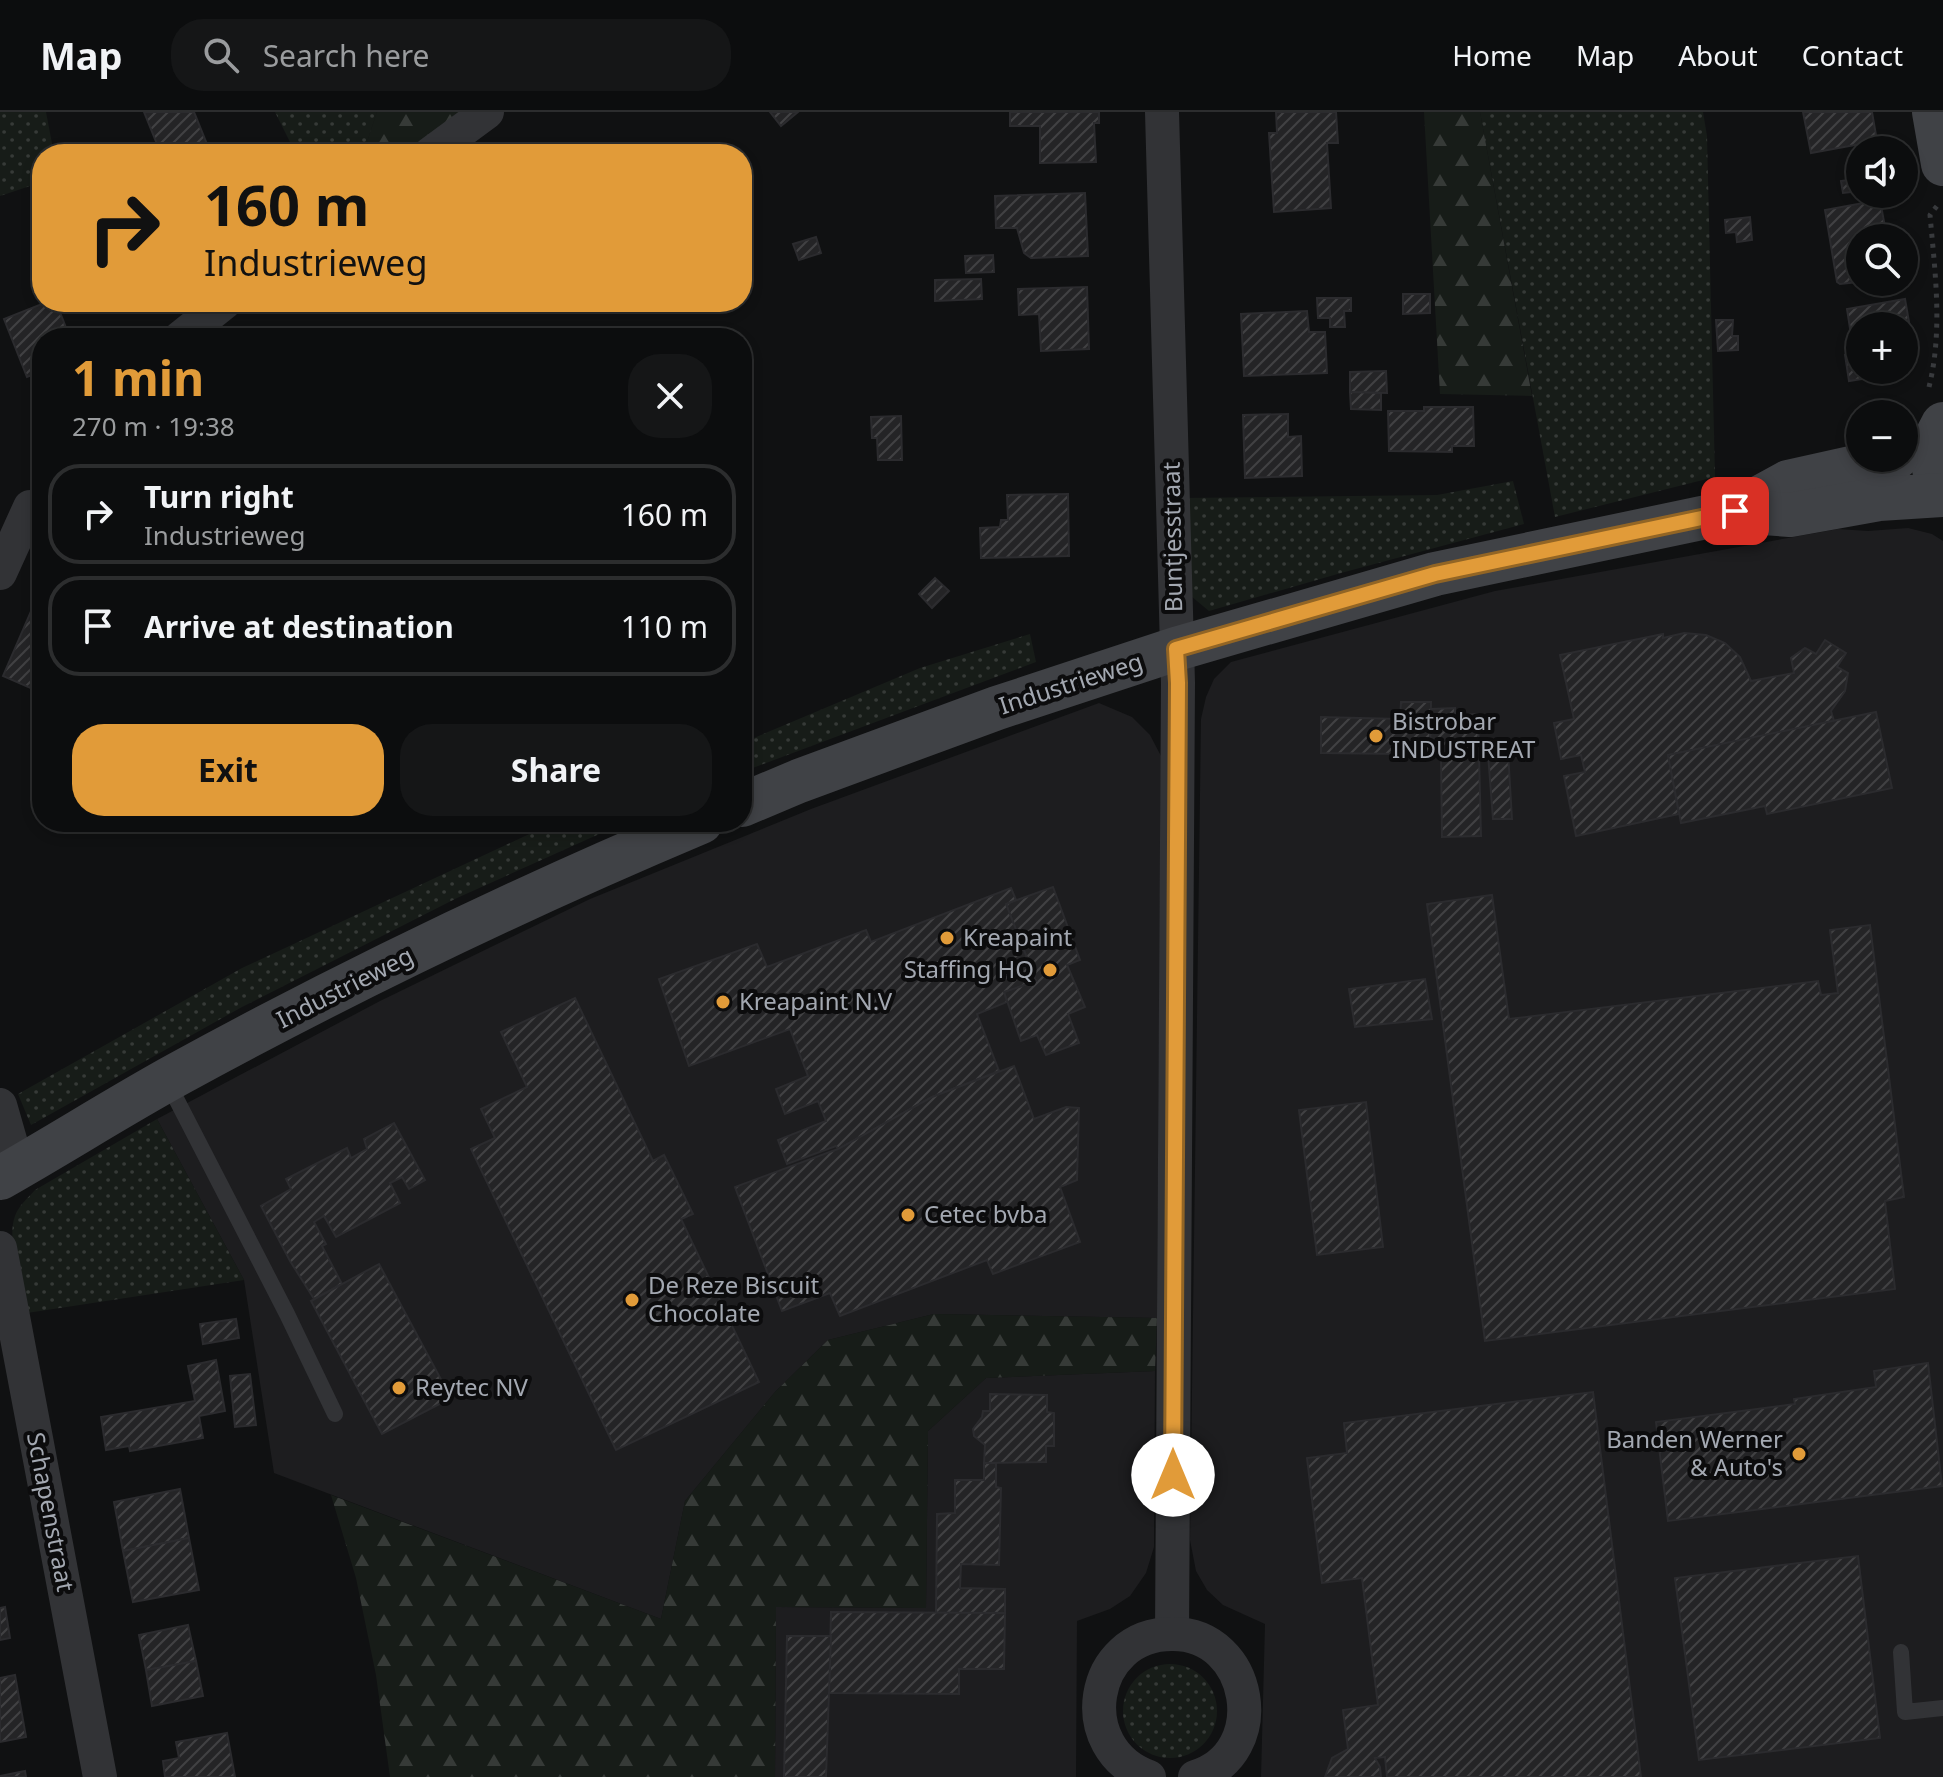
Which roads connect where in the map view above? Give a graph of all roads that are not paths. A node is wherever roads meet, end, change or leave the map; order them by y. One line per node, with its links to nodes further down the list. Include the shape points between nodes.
1 (487, 112): 4 (street)
2 (1162, 112): 16 (street, Buntjesstraat)
3 (1934, 112): 5 (main road)
4 (444, 144)
5 (1943, 164)
6 (212, 312): 7 (street)
7 (192, 328)
8 (1928, 427): 10 (main road, Industrieweg)
9 (1846, 469): 13 (main road, Industrieweg, via 1788,482)
10 (1943, 493): 13 (main road, Industrieweg, via 1790,515)
11 (32, 503): 14 (street)
12 (32, 507): 15 (street)
13 (1735, 511): 16 (main road, Industrieweg, via 1435,574)
14 (0, 533)
15 (0, 573)
16 (1176, 649): 17 (main road, Industrieweg, via 997,708); 24 (street, Buntjesstraat)
17 (752, 801)
18 (677, 832): 19 (main road, Industrieweg, via 362,977)
19 (167, 1080): 21 (main road, Industrieweg); 23 (lane)
20 (0, 1105): 21 (street)
21 (9, 1173)
22 (0, 1248): 28 (street, Schapenstraat)
23 (335, 1414)
24 (1172, 1634): 27 (street, via 1197,1638 1218,1650 1244,1691 1238,1739 1225,1759); 29 (street, via 1149,1637 1127,1649 1110,1666 1100,1688 1103,1736 1116,1757)
25 (1901, 1652): 26 (lane, via 1905,1712)
26 (1943, 1708)
27 (1202, 1776)
28 (100, 1777)
29 (1149, 1777)

